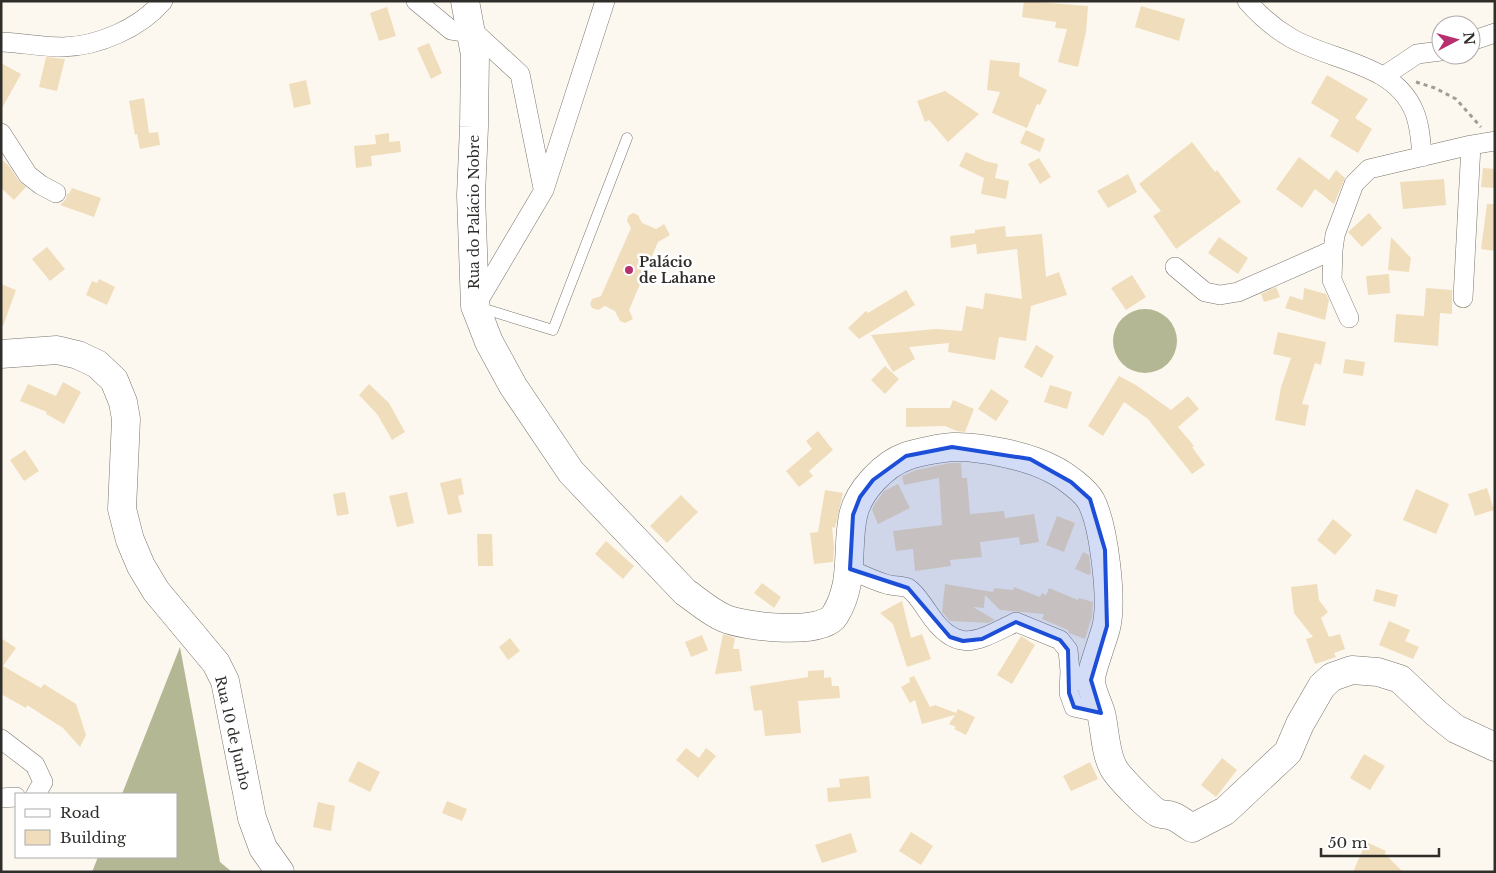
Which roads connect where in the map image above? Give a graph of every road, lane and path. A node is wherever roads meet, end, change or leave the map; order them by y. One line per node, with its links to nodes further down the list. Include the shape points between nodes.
1 (163, 1): 9 (street, via 143,20 106,38 65,47)
2 (416, 1): 6 (street, via 451,30)
3 (465, 1): 6 (main road, Rua do Palácio Nobre)
4 (604, 1): 17 (street)
5 (1247, 1): 11 (street, via 1261,18 1293,38)
6 (471, 31): 17 (street, via 520,74); 22 (main road, Rua do Palácio Nobre, via 475,55 472,195)
7 (1495, 32): 8 (street)
8 (1481, 37)
9 (1, 42)
10 (1431, 52): 11 (street, via 1417,54)
11 (1384, 76): 14 (path, via 1435,88 1456,98); 16 (street, via 1414,112)
12 (1, 133): 18 (street, via 28,175)
13 (627, 138): 22 (lane, via 553,330)
14 (1494, 141): 15 (street)
15 (1471, 145): 16 (street); 21 (street)
16 (1422, 157): 19 (street, via 1369,169 1354,184 1335,235)
17 (544, 190): 22 (street)
18 (56, 193)
19 (1333, 250): 20 (street, via 1238,292 1220,295 1205,292); 23 (street, via 1332,280)
20 (1175, 266)
21 (1464, 298)
22 (475, 306): 25 (main road, Rua do Palácio Nobre, via 489,342 513,386 571,472 685,592 712,612 737,622 798,628 821,625 834,618)
23 (1348, 318)
24 (1, 354): 32 (main road, Rua 10 de Junho, via 64,351 97,364 114,380 126,419 122,509 130,540 156,591 216,663 225,681 252,818 263,848)
25 (850, 569): 26 (street, via 873,580 908,588 938,627 950,637 963,641 982,639 1016,622 1060,640 1068,650 1069,694 1074,707); 26 (main road, Rua do Palácio Nobre, via 853,515 860,497 883,470 906,456 952,447 979,449 1030,460 1052,469 1090,499 1105,550 1107,626 1090,680)
26 (1101, 713): 28 (main road, Rua do Palácio Nobre, via 1113,767 1158,813 1173,816 1192,828 1225,811 1288,752 1322,686 1332,677 1352,670 1378,672 1400,679 1456,728)
27 (1, 739): 29 (street, via 35,765 43,782)
28 (1495, 748)
29 (37, 793)
30 (15, 797): 31 (street)
31 (1, 798)
32 (280, 872)

